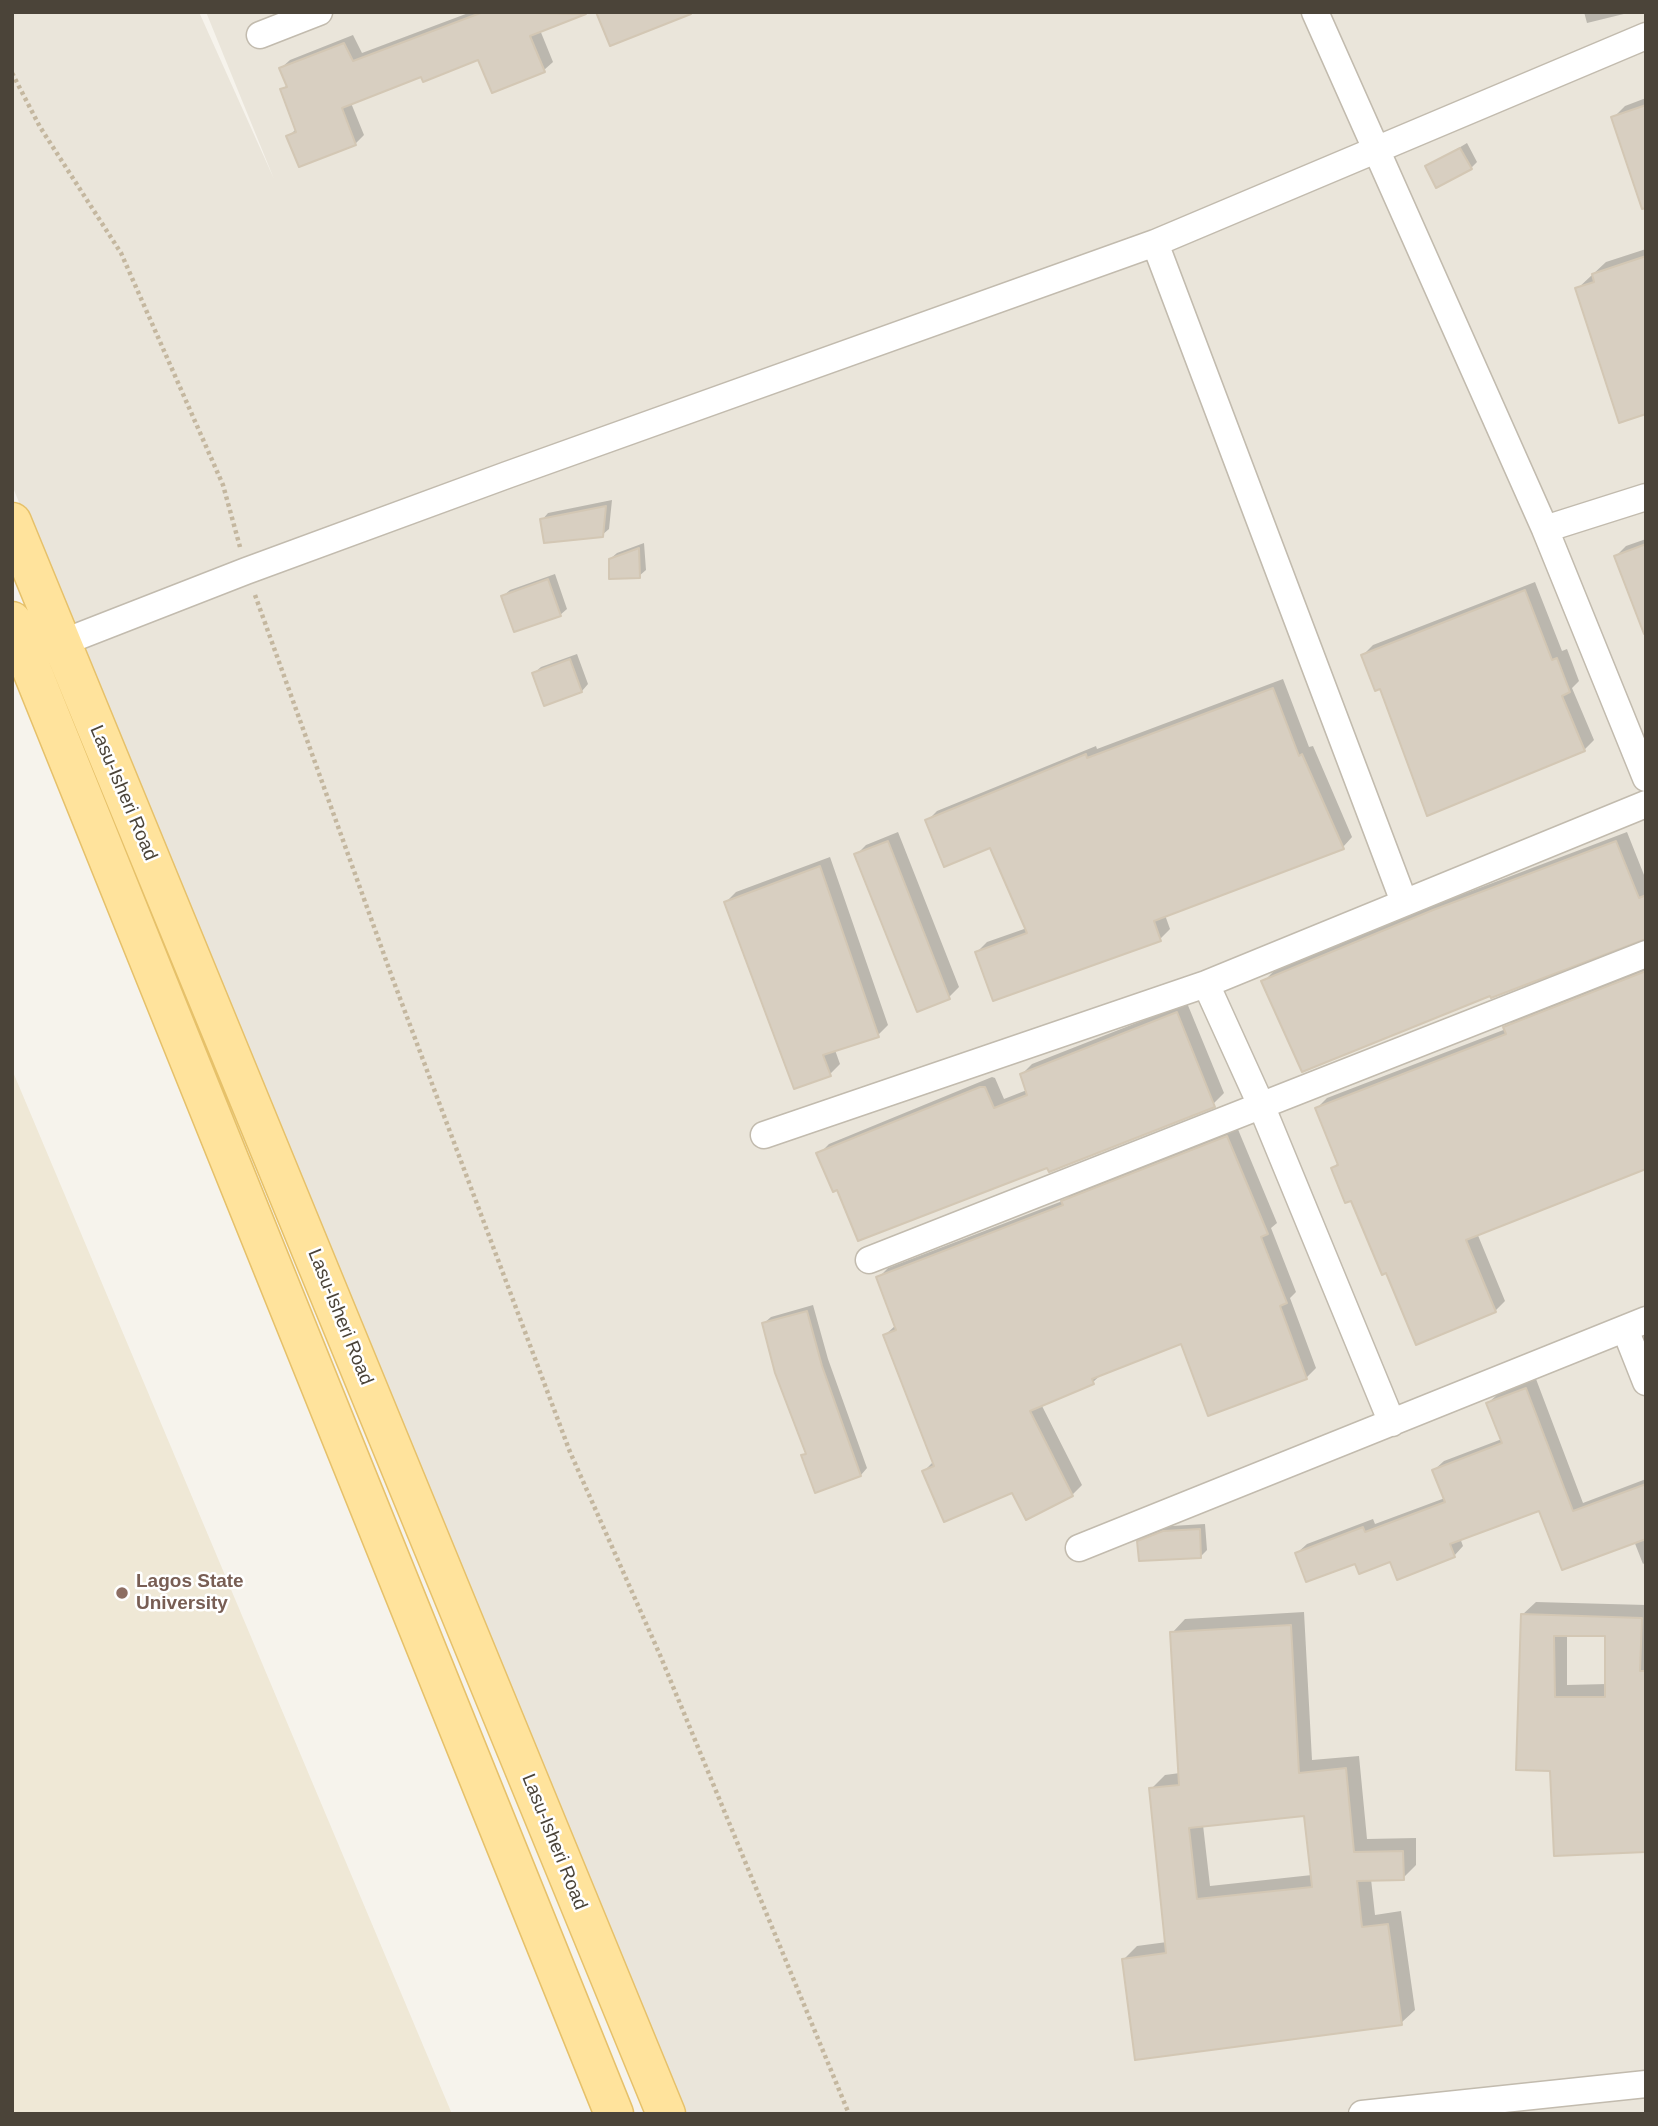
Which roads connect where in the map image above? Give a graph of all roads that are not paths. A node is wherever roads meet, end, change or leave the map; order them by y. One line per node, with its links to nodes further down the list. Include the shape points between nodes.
1 (319, 12): 3 (street)
2 (1315, 12): 5 (street)
3 (260, 35)
4 (1646, 36): 5 (street)
5 (1378, 149): 6 (street); 9 (street)
6 (1156, 243): 11 (street); 15 (street)
7 (1646, 497): 9 (street)
8 (12, 522): 11 (main road, Lasu-Isheri Road)
9 (1545, 529): 13 (street)
10 (12, 621): 12 (main road, Lasu-Isheri Road)
11 (61, 642): 12 (street); 27 (main road, Lasu-Isheri Road)
12 (26, 659): 26 (main road, Lasu-Isheri Road)
13 (1644, 768)
14 (1646, 804): 15 (street)
15 (1404, 902): 17 (street)
16 (1646, 954): 18 (street)
17 (1206, 984): 18 (street); 19 (street)
18 (1261, 1105): 20 (street); 23 (street)
19 (764, 1135)
20 (869, 1259)
21 (1635, 1325): 22 (street); 23 (street)
22 (1646, 1382)
23 (1392, 1423): 24 (street)
24 (1079, 1548)
25 (1646, 2084): 28 (street)
26 (614, 2114)
27 (666, 2114)
28 (1362, 2114)

